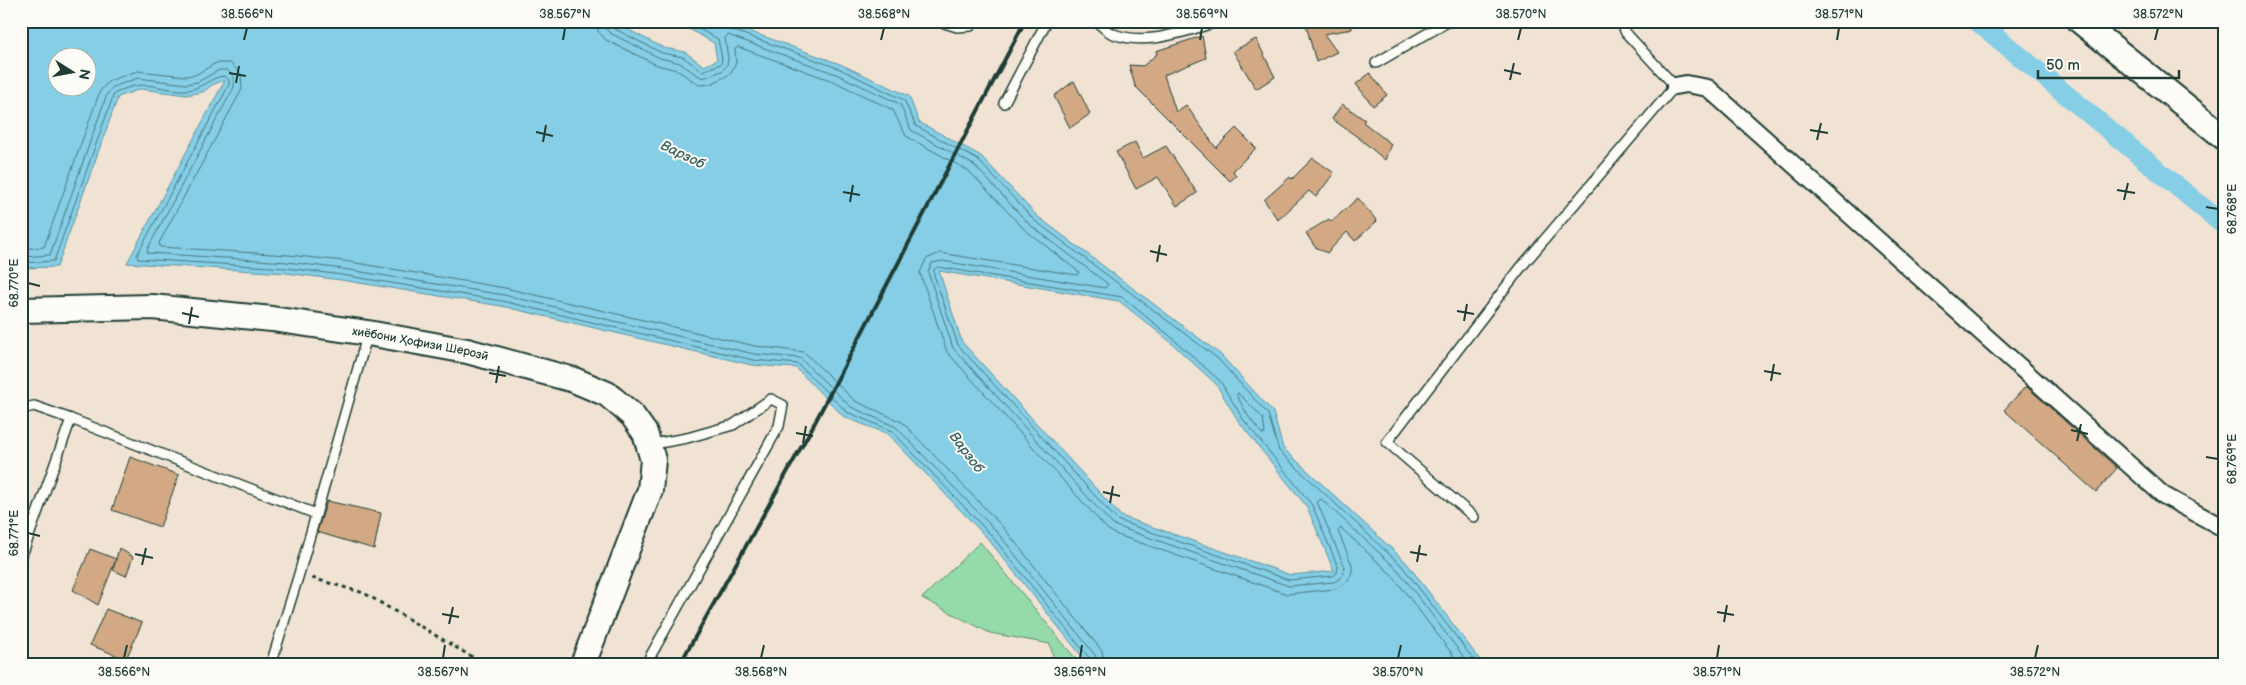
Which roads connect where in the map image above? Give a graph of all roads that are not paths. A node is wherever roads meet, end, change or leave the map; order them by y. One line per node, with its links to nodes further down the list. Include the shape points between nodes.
1 (938, 21): 2 (lane, via 957,27 971,26)
2 (974, 21)
3 (1047, 21): 11 (lane)
4 (1096, 21): 5 (lane, via 1109,33 1131,39 1155,38)
5 (1221, 21)
6 (1449, 21): 9 (lane)
7 (1621, 21): 10 (lane, via 1626,32)
8 (2080, 21): 12 (main road)
9 (1376, 63)
10 (1675, 86): 19 (lane, via 1522,266 1387,442); 20 (street, via 1686,84 1708,88 2163,495)
11 (1004, 103)
12 (2225, 138)
13 (21, 310): 14 (main road, хиёбони Ҳофизи Шерозӣ, via 152,306)
14 (368, 333): 17 (main road, хиёбони Ҳофизи Шерозӣ, via 467,351 574,380 608,394 632,415 645,433); 18 (lane)
15 (21, 409): 16 (lane, via 34,406)
16 (71, 419): 18 (lane); 21 (lane)
17 (648, 445): 22 (lane, via 687,438 733,424 771,399 783,406 779,426); 24 (main road, хиёбони Ҳофизи Шерозӣ, via 653,460 650,490)
18 (316, 514): 23 (lane)
19 (1474, 517)
20 (2225, 529)
21 (21, 558)
22 (647, 661)
23 (271, 664)
24 (583, 664)

